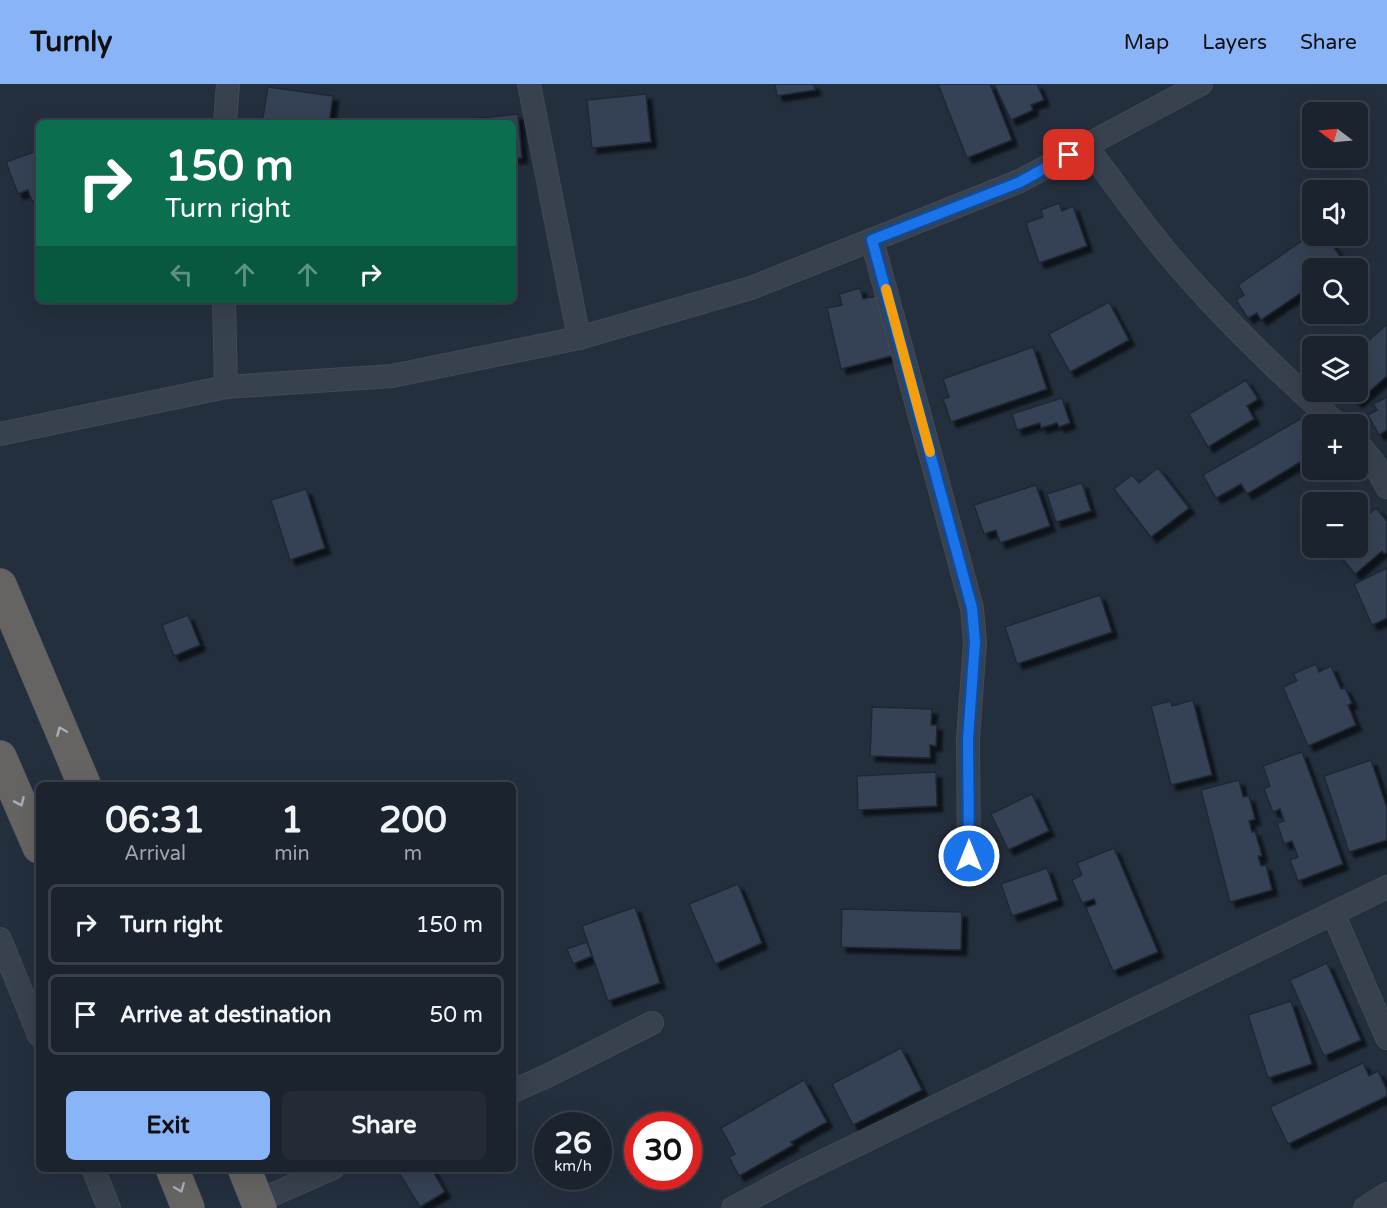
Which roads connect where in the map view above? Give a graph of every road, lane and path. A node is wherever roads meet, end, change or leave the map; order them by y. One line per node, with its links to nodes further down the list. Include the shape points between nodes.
1 (228, 84): 4 (street)
2 (529, 84): 8 (street)
3 (1201, 84): 5 (street)
4 (225, 120)
5 (1086, 146): 6 (street, via 1020,182); 10 (street, via 1164,248 1254,347)
6 (872, 240): 8 (street, via 750,288); 18 (street, via 972,608 975,642 968,739)
7 (224, 303): 9 (street)
8 (579, 338): 9 (street, via 392,376)
9 (226, 387): 11 (street)
10 (1326, 414)
11 (0, 434)
12 (1368, 456): 13 (street)
13 (1387, 487)
14 (0, 585): 16 (highway, one-way to 14)
15 (0, 757): 17 (highway, one-way to 17)
16 (83, 782)
17 (36, 840)
18 (969, 856)
19 (1387, 887): 20 (street)
20 (1333, 913): 24 (street); 34 (street)
21 (0, 939): 23 (street)
22 (652, 1023): 25 (street)
23 (36, 1028)
24 (1387, 1038)
25 (516, 1090)
26 (95, 1172): 32 (street)
27 (174, 1172): 33 (highway, one-way to 33)
28 (246, 1172): 31 (highway)
29 (325, 1172): 31 (street)
30 (1387, 1194): 35 (street)
31 (259, 1205)
32 (109, 1208)
33 (188, 1208)
34 (733, 1208)
35 (1365, 1208)

